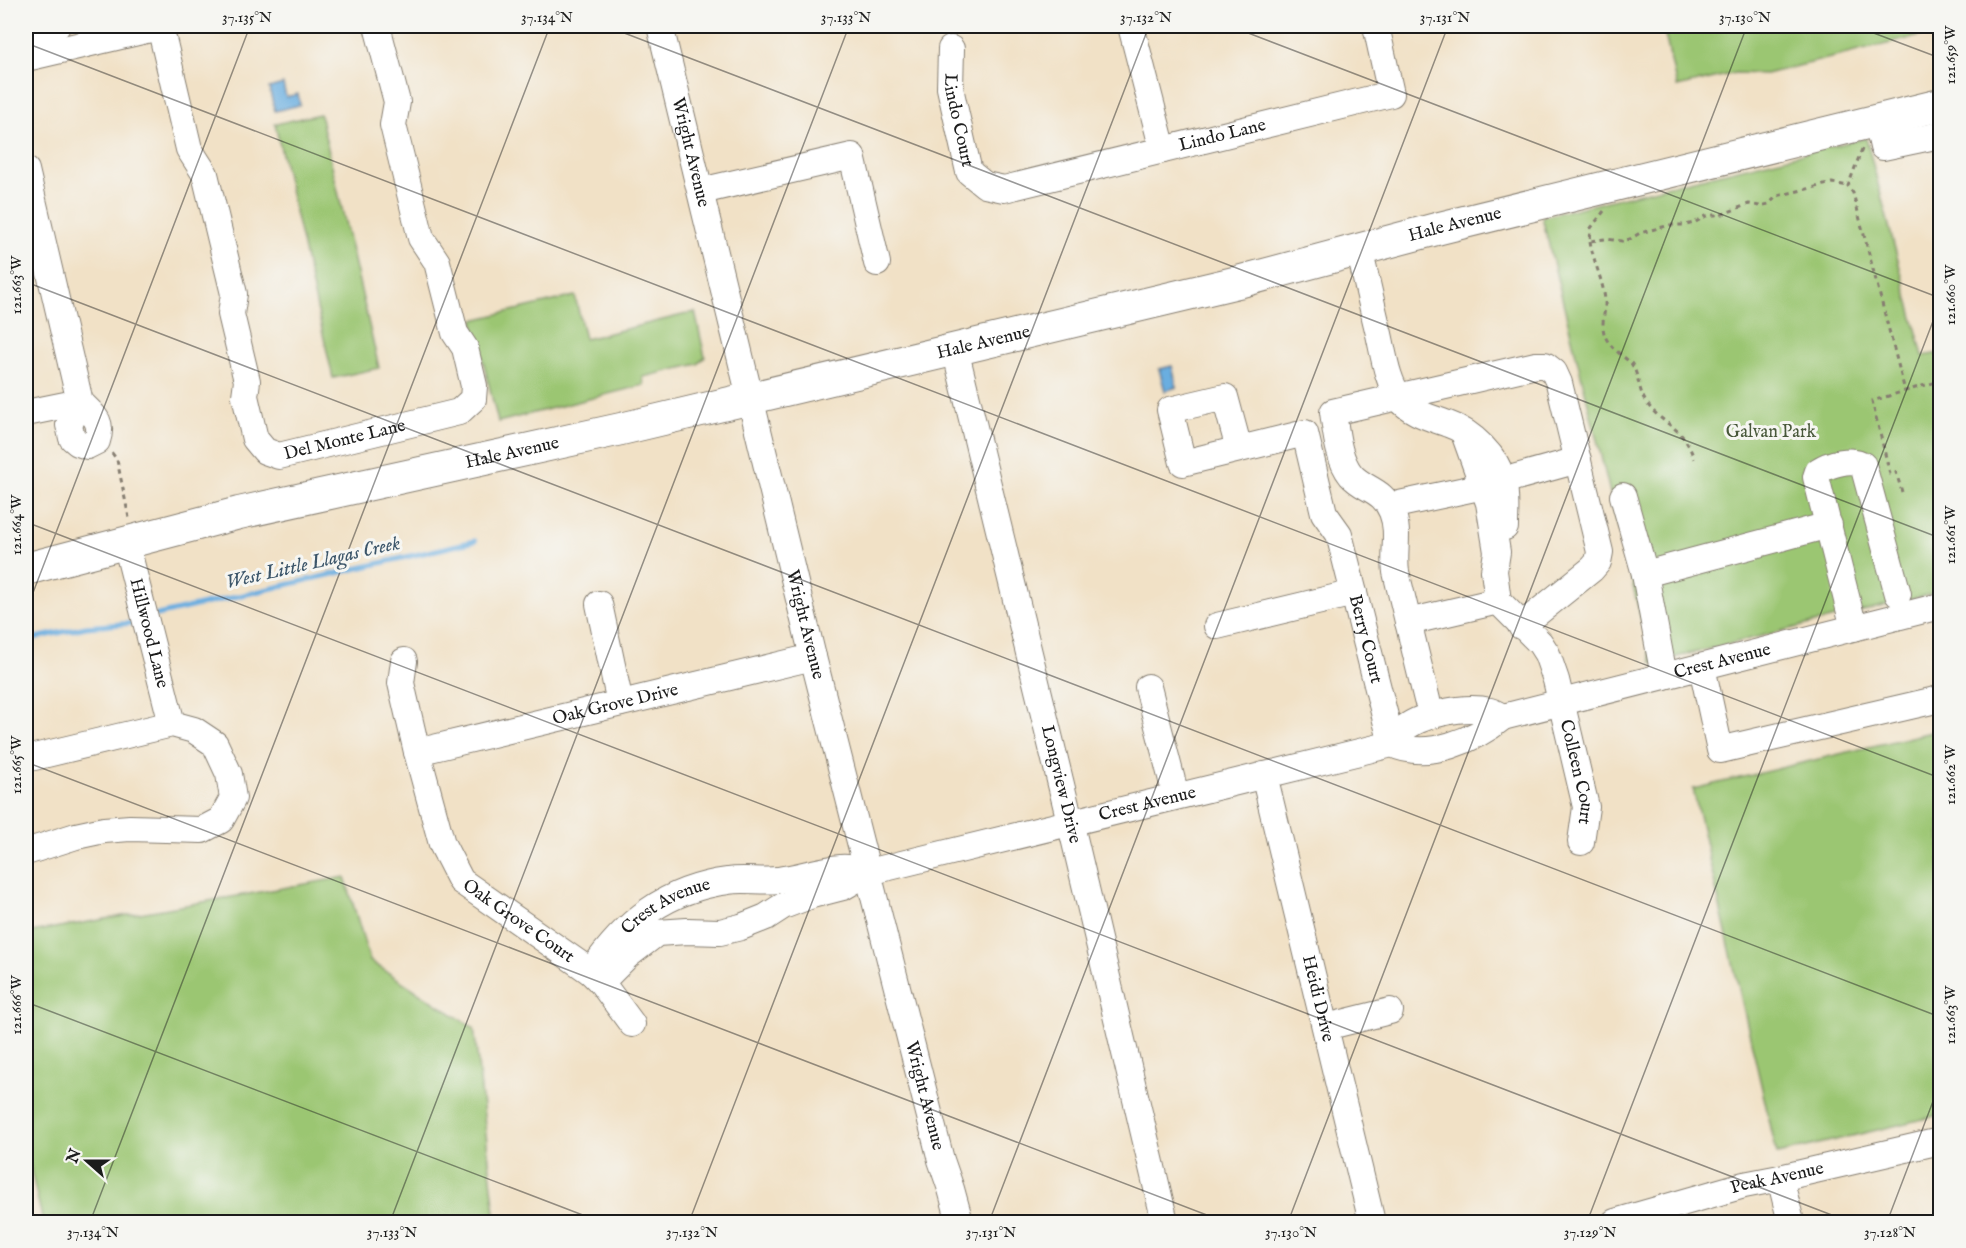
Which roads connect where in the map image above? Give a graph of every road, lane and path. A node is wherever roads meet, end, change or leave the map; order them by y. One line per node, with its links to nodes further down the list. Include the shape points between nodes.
1 (57, 26): 7 (street)
2 (162, 26): 3 (street, Del Monte Lane, via 189,149 205,174 234,294 231,314 247,381 245,396 255,439 265,451 279,456 459,412 473,399 474,386 465,348 455,333 437,262 421,238 393,125 397,102); 9 (street)
3 (377, 26)
4 (660, 26): 17 (street, Wright Avenue)
5 (1131, 26): 13 (street)
6 (1376, 26): 13 (street, Lindo Lane, via 1391,94)
7 (26, 32)
8 (951, 49): 15 (street, Lindo Court, via 950,88 969,172)
9 (26, 58)
10 (1941, 105): 11 (main road, Hale Avenue)
11 (1870, 134): 12 (street, via 1883,147); 16 (path); 20 (main road, Hale Avenue)
12 (1941, 135)
13 (1163, 150): 15 (street, Lindo Lane, via 1004,189)
14 (26, 170): 27 (street)
15 (985, 185)
16 (1848, 186): 19 (path, via 1824,184 1777,196 1769,204 1749,204 1694,223 1640,233 1622,242); 24 (path)
17 (701, 191): 21 (street, via 852,156); 25 (street, Wright Avenue)
18 (1603, 204): 19 (path, via 1604,211 1591,228)
19 (1590, 241): 31 (path, via 1604,293 1602,324 1606,339 1631,363 1645,400 1681,433)
20 (1359, 249): 22 (main road, Hale Avenue); 26 (street, via 1388,374)
21 (877, 263)
22 (955, 349): 25 (main road, Hale Avenue); 65 (street, Longview Drive)
23 (1941, 381): 24 (path)
24 (1905, 391): 34 (path, via 1872,401 1890,474 1896,472)
25 (751, 397): 38 (main road, Hale Avenue, via 239,513); 50 (street, Wright Avenue)
26 (1399, 397): 32 (street, via 1545,365 1559,383); 33 (street, via 1420,413 1464,434 1469,450); 36 (street, via 1333,412 1347,467)
27 (80, 402): 28 (street); 29 (street, via 69,425 72,438 87,446)
28 (26, 413)
29 (97, 441): 38 (path, via 110,449 117,460 130,515)
30 (1239, 449): 41 (street, Berry Court, via 1305,433 1324,513 1339,534)
31 (1694, 459)
32 (1578, 460): 33 (street); 48 (street, via 1598,541 1598,562)
33 (1494, 483): 36 (street); 43 (street, via 1494,572)
34 (1902, 492)
35 (1623, 496): 40 (street)
36 (1390, 506): 46 (street, via 1396,530 1396,572)
37 (1829, 525): 40 (street); 42 (street, via 1816,477 1818,471 1853,460 1858,462 1863,465); 49 (street)
38 (126, 543): 39 (main road, Hale Avenue); 59 (street, Hillwood Lane)
39 (26, 569)
40 (1645, 574): 53 (street)
41 (1354, 593): 47 (street); 60 (street, Berry Court)
42 (1898, 594)
43 (1498, 601): 46 (street); 48 (street, Colleen Court)
44 (599, 604): 58 (street)
45 (1941, 606): 49 (street, Crest Avenue)
46 (1408, 622): 56 (street)
47 (1217, 626)
48 (1521, 626): 57 (street, Colleen Court, via 1547,654)
49 (1854, 628): 52 (street, Crest Avenue)
50 (813, 657): 58 (street, Oak Grove Drive); 68 (street, Wright Avenue)
51 (404, 661): 61 (street, Oak Grove Court, via 401,683)
52 (1702, 667): 53 (street, Crest Avenue); 55 (street, via 1720,750)
53 (1664, 676): 57 (street, Crest Avenue)
54 (1148, 687): 64 (street)
55 (1941, 699)
56 (1427, 700)
57 (1563, 702): 60 (street, Crest Avenue, via 1503,717 1490,711 1466,710 1434,715 1399,732); 66 (street, Colleen Court, via 1586,807)
58 (620, 703): 61 (street, Oak Grove Drive)
59 (172, 724): 62 (street); 67 (street, via 194,730 215,744 229,774 233,798 221,820 202,830 104,830)
60 (1392, 744): 63 (street, Crest Avenue)
61 (417, 752): 69 (street, Oak Grove Court, via 442,844 461,881)
62 (26, 759)
63 (1264, 775): 64 (street, Crest Avenue); 72 (street, Heidi Drive)
64 (1176, 796): 65 (street, Crest Avenue)
65 (1070, 823): 68 (street, Crest Avenue); 76 (street, Longview Drive)
66 (1581, 842)
67 (26, 852)
68 (868, 872): 69 (street, Crest Avenue, via 843,887 802,898 741,927 720,932 657,933); 69 (street, Crest Avenue, via 843,867 762,882 729,880 694,888 661,902 636,920 608,947); 75 (street, Wright Avenue)
69 (596, 977): 71 (street, Oak Grove Court)
70 (1390, 1011): 72 (street)
71 (632, 1024)
72 (1326, 1027): 77 (street, Heidi Drive)
73 (1941, 1141): 74 (street, Peak Avenue)
74 (1780, 1179): 78 (street, Peak Avenue, via 1744,1185); 79 (street)
75 (960, 1222)
76 (1165, 1222)
77 (1372, 1222)
78 (1615, 1222)
79 (1791, 1222)

